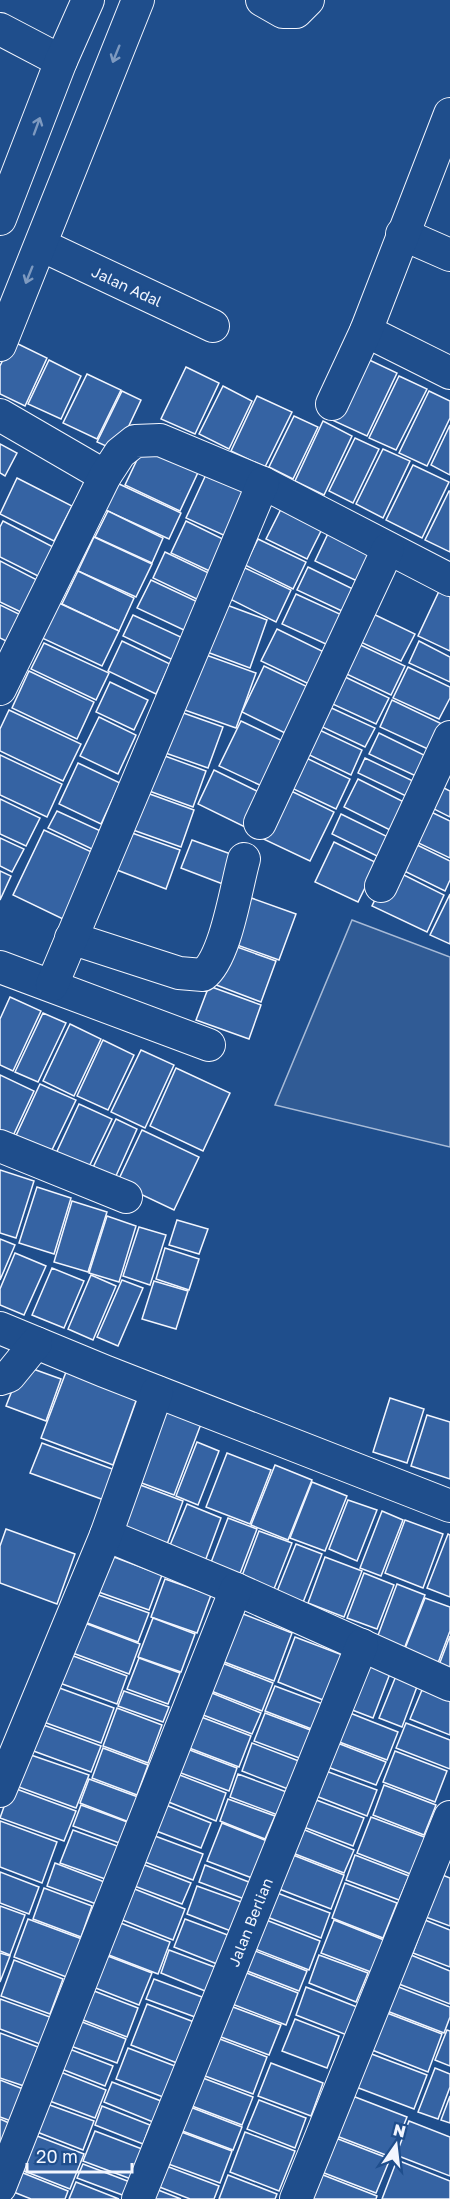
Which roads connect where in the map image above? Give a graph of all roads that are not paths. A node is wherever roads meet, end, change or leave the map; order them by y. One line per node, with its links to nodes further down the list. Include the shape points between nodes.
1 (88, 0): 6 (street)
2 (138, 0): 11 (street, one-way to 11)
3 (261, 0): 4 (street, via 283,12 296,12)
4 (308, 0)
5 (0, 29): 6 (street)
6 (61, 61): 8 (street, one-way to 6)
7 (450, 114): 10 (street)
8 (13, 150): 9 (street)
9 (0, 219)
10 (402, 234): 12 (street); 14 (street)
11 (41, 245): 13 (street, Jalan Adal); 15 (street, one-way to 15)
12 (450, 255)
13 (213, 326)
14 (366, 331): 16 (street); 17 (street)
15 (0, 345)
16 (450, 373)
17 (332, 405)
18 (0, 415): 19 (street)
19 (105, 476): 20 (street, via 120,453 135,441 160,440); 23 (street)
20 (263, 483): 21 (street); 28 (street)
21 (388, 549): 22 (street); 25 (street)
22 (450, 580)
23 (0, 689)
24 (450, 737): 27 (street)
25 (260, 823)
26 (244, 859): 28 (street, via 218,954 203,975 179,973)
27 (381, 886)
28 (71, 938): 30 (street)
29 (0, 967): 30 (street)
30 (52, 985): 31 (street)
31 (209, 1045)
32 (0, 1146): 33 (street)
33 (126, 1197)
34 (0, 1328): 35 (street)
35 (36, 1343): 36 (street, via 9,1376); 37 (street)
36 (0, 1379)
37 (157, 1392): 38 (street); 39 (street)
38 (450, 1506)
39 (106, 1535): 40 (street); 43 (street)
40 (236, 1589): 41 (street); 45 (street)
41 (362, 1646): 42 (street); 46 (street, Jalan Berlian)
42 (450, 1685)
43 (0, 1791)
44 (450, 1817): 47 (street)
45 (0, 2187)
46 (138, 2199)
47 (296, 2199)

